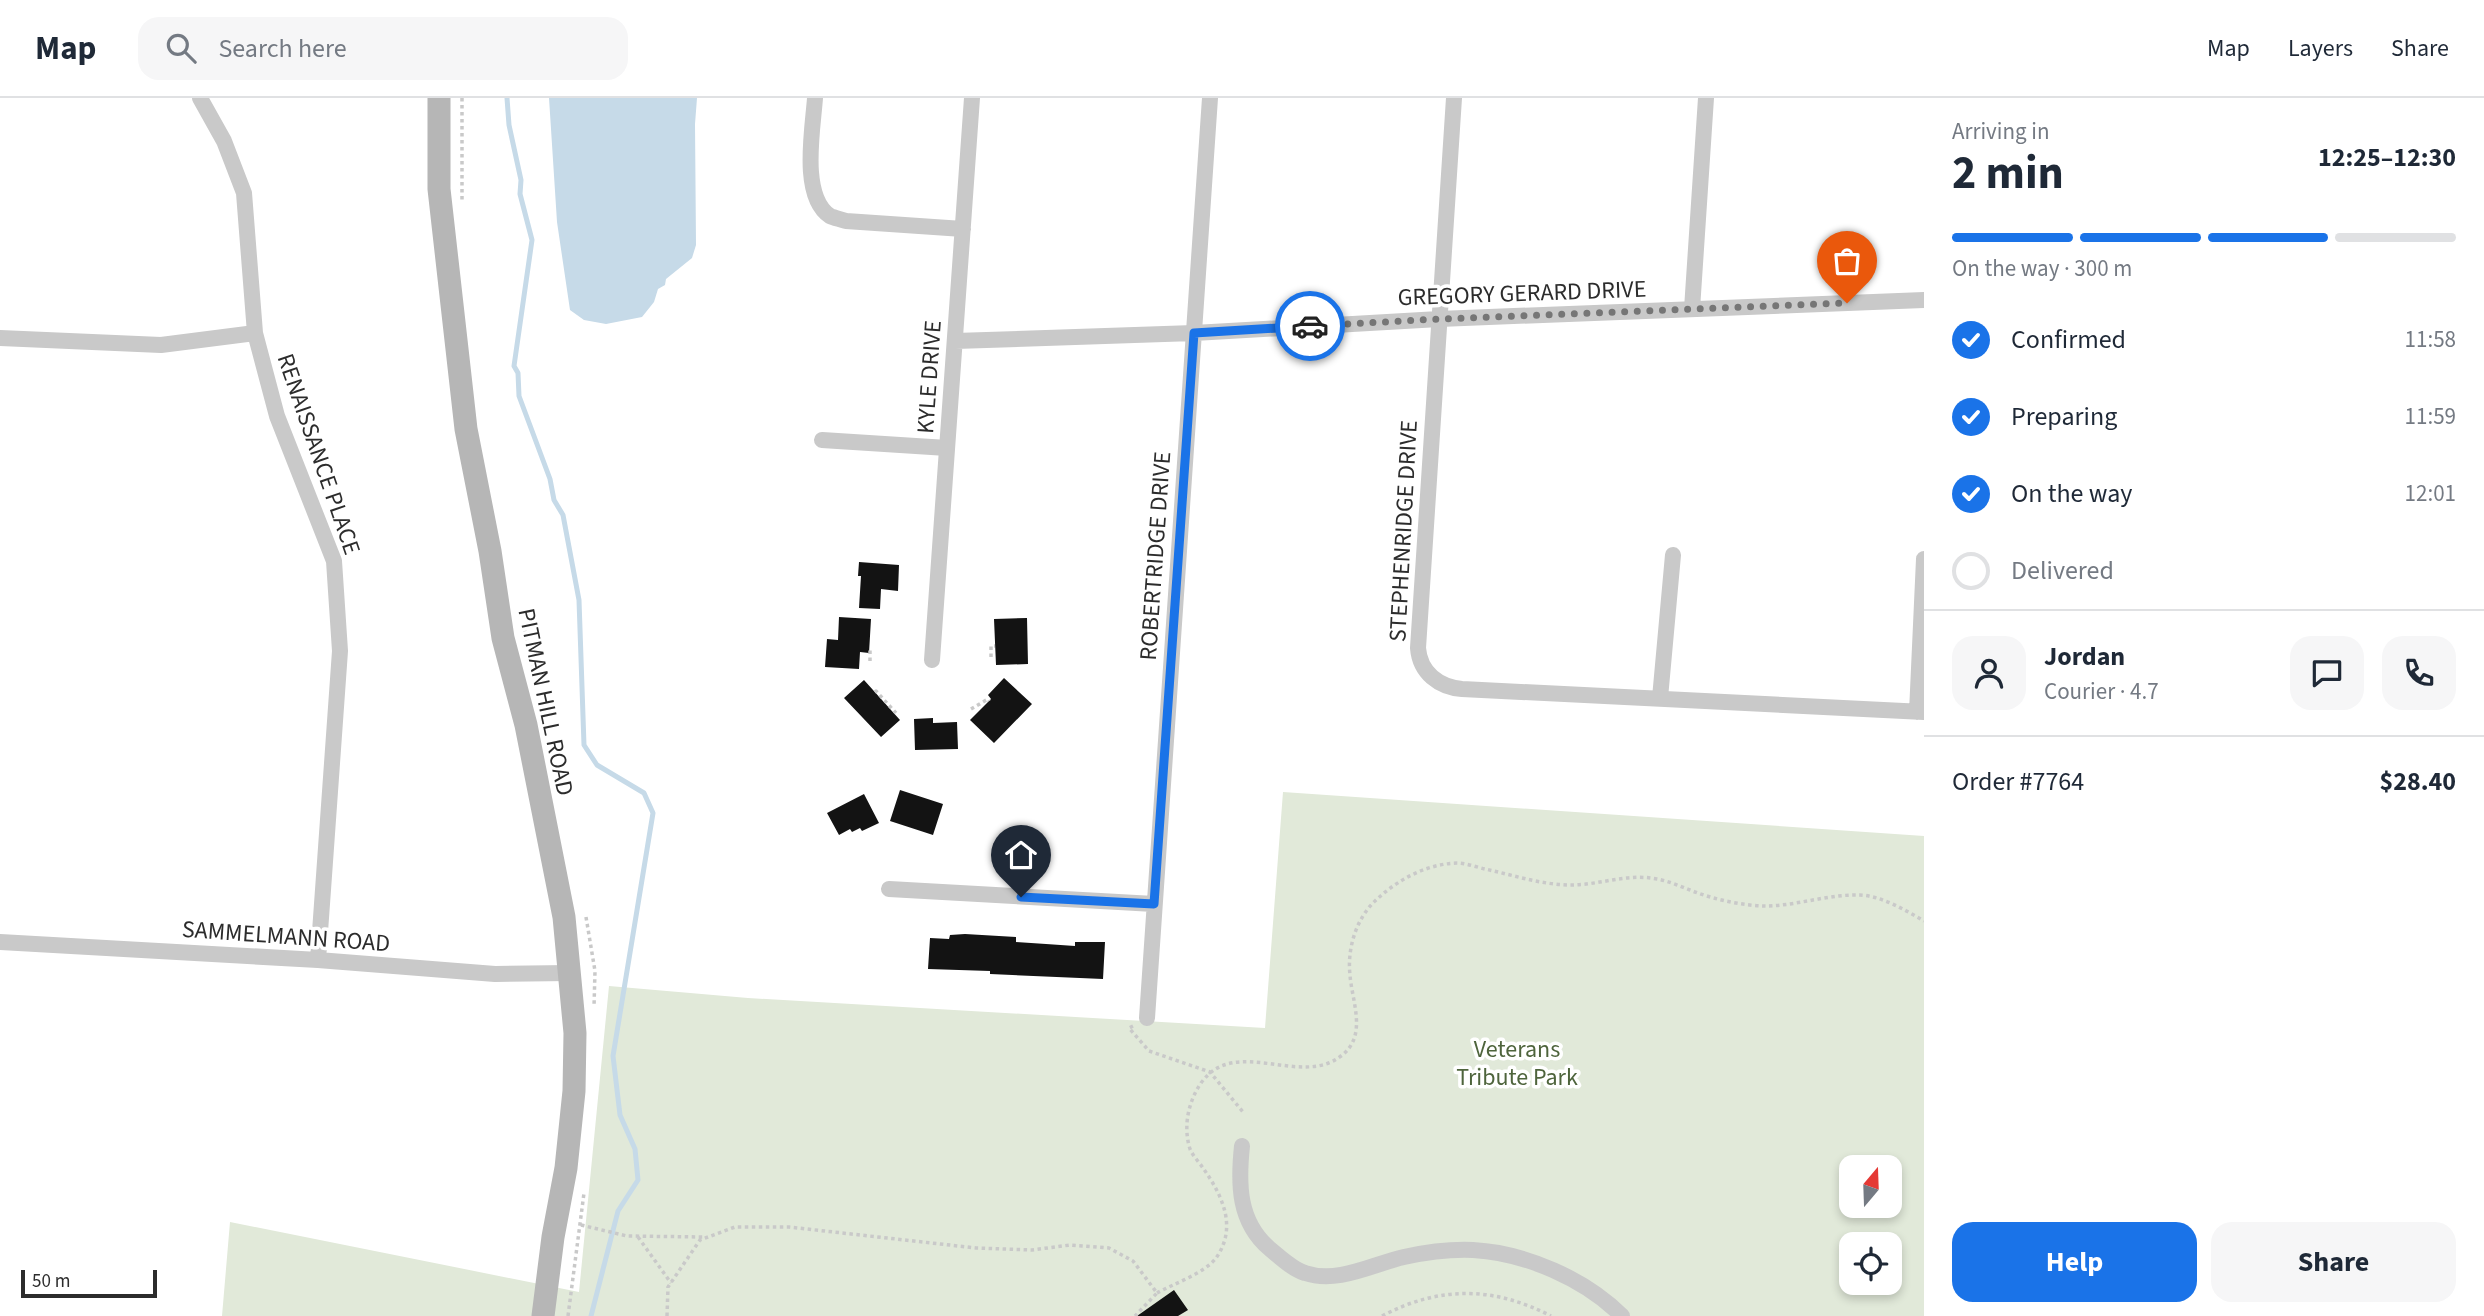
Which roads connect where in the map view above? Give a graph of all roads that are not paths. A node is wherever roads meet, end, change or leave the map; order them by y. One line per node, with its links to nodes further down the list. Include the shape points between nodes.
1 (200, 98): 12 (street, RENAISSANCE PLACE, via 224,141 244,193)
2 (439, 98): 27 (main road, PITMAN HILL ROAD, via 439,189 466,429 503,638 526,725 564,917)
3 (815, 98): 8 (street, via 812,186 818,203 830,216)
4 (972, 98): 8 (street, KYLE DRIVE)
5 (1210, 98): 13 (street, ROBERTRIDGE DRIVE)
6 (1454, 98): 11 (street, STEPHENRIDGE DRIVE)
7 (1706, 98): 10 (street)
8 (963, 229): 15 (street, KYLE DRIVE)
9 (1924, 300): 10 (street, GREGORY GERARD DRIVE)
10 (1692, 309): 11 (street, GREGORY GERARD DRIVE)
11 (1439, 319): 13 (street, GREGORY GERARD DRIVE); 21 (street, STEPHENRIDGE DRIVE, via 1418,648 1423,668 1448,688)
12 (255, 333): 14 (street, via 161,345); 26 (street, RENAISSANCE PLACE, via 277,416 328,540 337,581 340,651)
13 (1194, 333): 15 (street, GREGORY GERARD DRIVE); 24 (street, ROBERTRIDGE DRIVE)
14 (0, 338)
15 (955, 341): 17 (street, KYLE DRIVE)
16 (822, 440): 17 (street)
17 (947, 448): 20 (street, KYLE DRIVE)
18 (1673, 555): 21 (street)
19 (1924, 559): 22 (street)
20 (932, 660)
21 (1660, 698): 22 (street, STEPHENRIDGE DRIVE)
22 (1920, 712)
23 (889, 889): 24 (street)
24 (1154, 904): 28 (street, ROBERTRIDGE DRIVE)
25 (0, 942): 26 (street, SAMMELMANN ROAD)
26 (318, 960): 27 (street, SAMMELMANN ROAD, via 495,974)
27 (569, 973): 30 (main road, PITMAN HILL ROAD, via 574,1091)
28 (1146, 1018)
29 (1242, 1146): 31 (street, via 1240,1198 1248,1224 1265,1244 1305,1273 1327,1277 1402,1257 1475,1250 1552,1269)
30 (543, 1316)
31 (1622, 1316)

